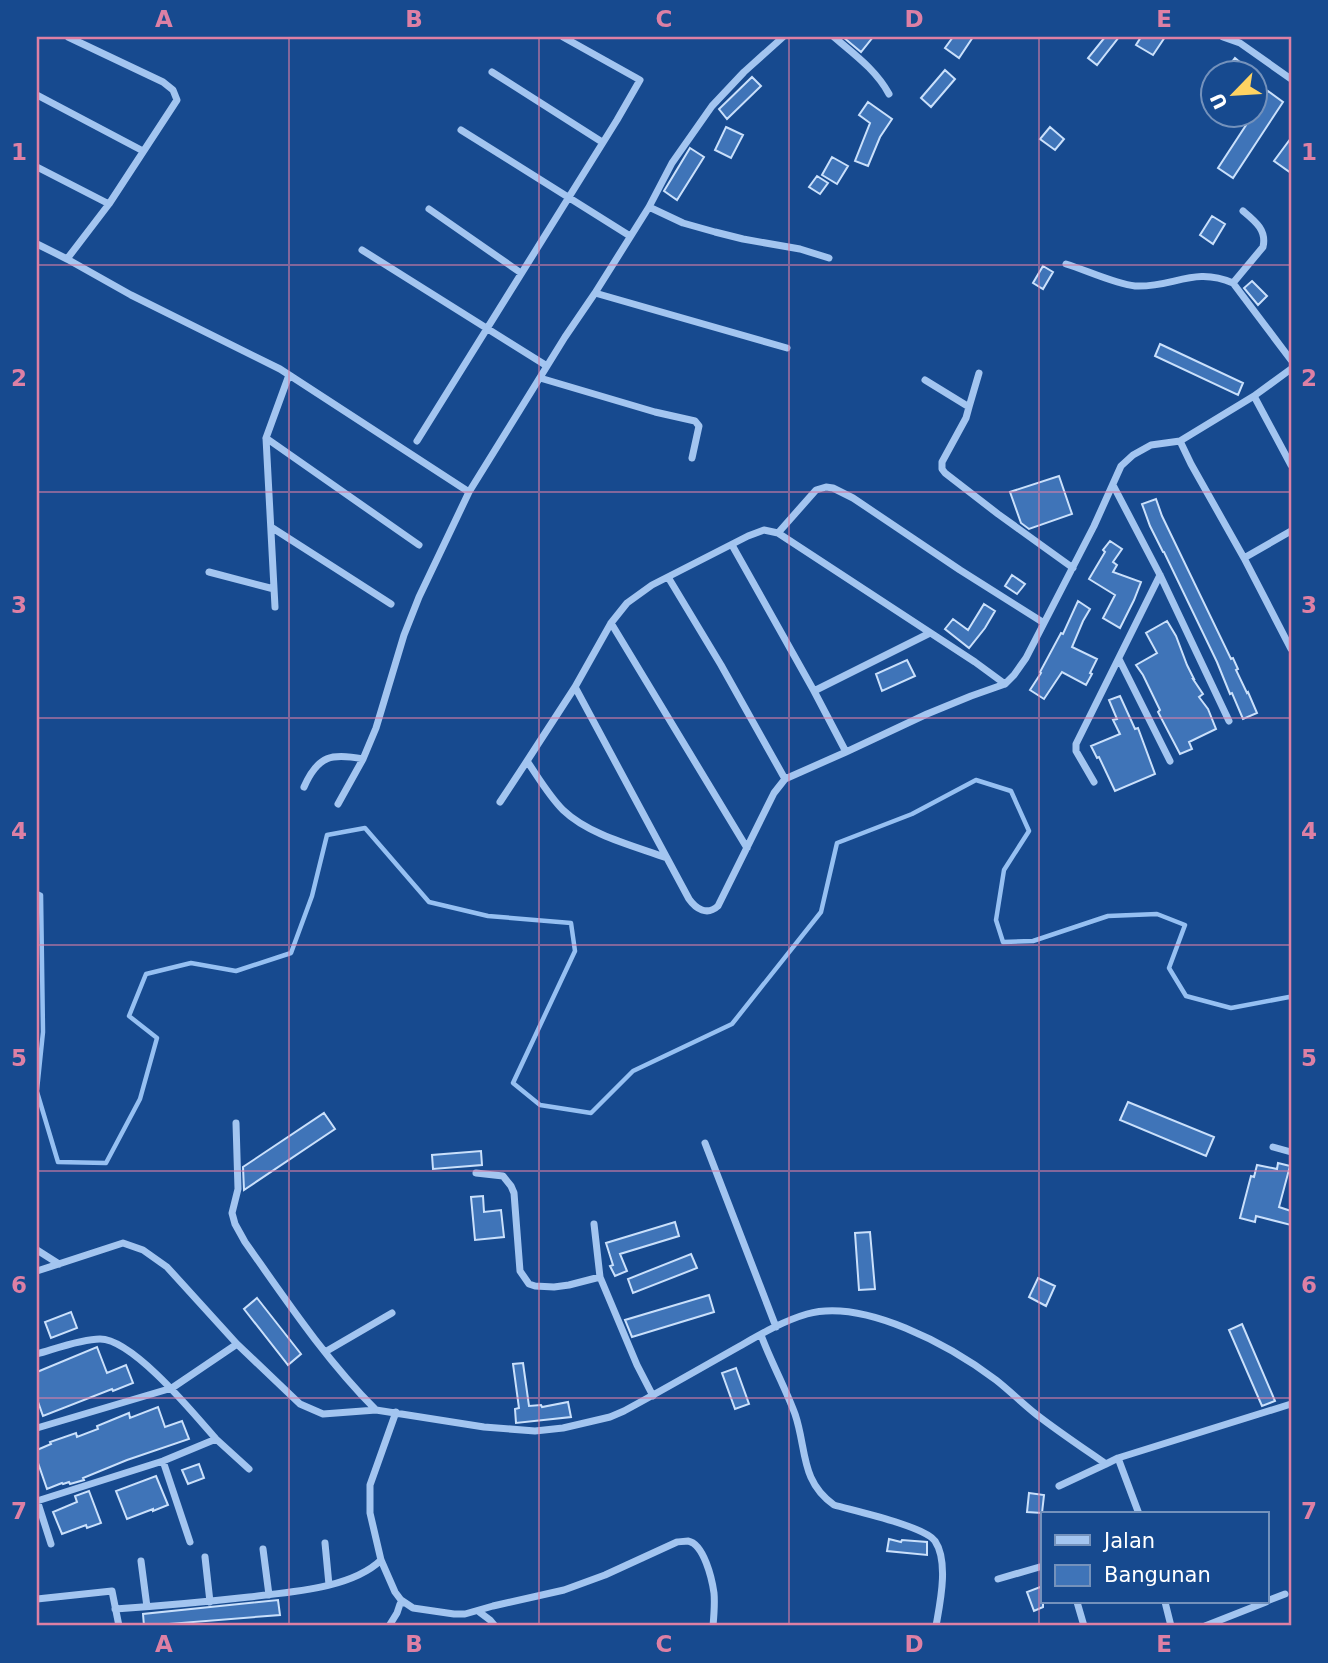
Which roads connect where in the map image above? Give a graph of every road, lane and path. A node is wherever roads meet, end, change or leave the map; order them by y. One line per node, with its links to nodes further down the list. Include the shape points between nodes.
1 (68, 37): 12 (street, via 163,82 175,94 177,100)
2 (563, 37): 11 (street, via 640,80)
3 (783, 37): 16 (street, via 712,106 672,163)
4 (834, 37): 8 (street, via 876,74)
5 (1223, 37): 7 (street, via 1241,43)
6 (492, 72): 11 (street)
7 (1291, 79)
8 (890, 94)
9 (37, 95): 12 (street)
10 (461, 130): 14 (street)
11 (603, 142): 14 (street)
12 (143, 151): 15 (street)
13 (37, 167): 15 (street)
14 (568, 197): 19 (street); 25 (street)
15 (108, 204): 23 (street)
16 (649, 207): 19 (street); 22 (street, via 683,223)
17 (429, 209): 25 (street)
18 (1243, 211): 26 (street, via 1258,224 1264,243)
19 (630, 236): 27 (street)
20 (37, 244): 23 (street)
21 (362, 250): 28 (street)
22 (829, 258)
23 (67, 259): 34 (street)
24 (1066, 264): 26 (street, via 1134,286 1197,276)
25 (521, 273): 28 (street)
26 (1233, 283): 30 (street)
27 (595, 293): 29 (street); 31 (street)
28 (487, 329): 31 (street); 40 (street)
29 (787, 348)
30 (1291, 360)
31 (547, 366): 35 (street)
32 (1291, 369): 37 (street)
33 (978, 373): 38 (street)
34 (289, 375): 39 (street); 45 (street)
35 (540, 378): 42 (street, via 695,421 699,426); 45 (street)
36 (925, 380): 38 (street)
37 (1254, 396): 41 (street); 43 (street)
38 (969, 407): 52 (street, via 944,457 943,471)
39 (266, 438): 46 (street); 49 (street)
40 (417, 440)
41 (1180, 440): 44 (street, via 1151,445 1133,455 1121,466); 51 (street)
42 (692, 458)
43 (1291, 465)
44 (1113, 485): 52 (street); 54 (street)
45 (468, 492): 69 (street, via 404,635)
46 (271, 527): 56 (street); 57 (street)
47 (1291, 531): 51 (street)
48 (778, 533): 50 (street, via 764,530); 60 (street, via 816,491 832,488); 61 (street)
49 (419, 545)
50 (732, 545): 55 (street); 66 (street)
51 (1244, 558): 62 (street)
52 (1073, 568): 60 (street)
53 (209, 572): 56 (street)
54 (1160, 575): 63 (street); 67 (street)
55 (668, 577): 59 (street, via 639,593); 72 (street)
56 (274, 589): 58 (street)
57 (391, 604)
58 (275, 607)
59 (611, 623): 65 (street); 77 (street)
60 (1044, 623): 64 (street, via 1021,668)
61 (930, 634): 64 (street); 66 (street)
62 (1291, 649)
63 (1119, 659): 71 (street); 73 (street, via 1076,744)
64 (1004, 684): 68 (street)
65 (575, 687): 70 (street); 78 (street)
66 (814, 691): 68 (street)
67 (1229, 721)
68 (846, 752): 72 (street)
69 (363, 759): 74 (street, via 330,757 318,765); 76 (street)
70 (527, 761): 75 (street); 78 (street, via 563,809 582,824)
71 (1170, 761)
72 (785, 779): 77 (street)
73 (1094, 782)
74 (304, 787)
75 (500, 802)
76 (338, 804)
77 (747, 848): 78 (street, via 718,906 710,911 695,907)
78 (667, 858)
79 (236, 1123): 93 (street, via 235,1224)
80 (705, 1143): 90 (street)
81 (1273, 1147): 82 (street)
82 (1291, 1152)
83 (476, 1173): 88 (street, via 503,1176 511,1186 520,1270 529,1284 554,1287)
84 (594, 1224): 88 (street)
85 (37, 1250): 86 (street)
86 (59, 1264): 87 (street); 92 (street, via 123,1243 143,1250 167,1267)
87 (37, 1271)
88 (600, 1277): 96 (street)
89 (392, 1313): 93 (street)
90 (776, 1327): 91 (street); 104 (street, via 824,1310 856,1312 914,1332 971,1362)
91 (761, 1335): 96 (street); 136 (street, via 796,1417 811,1480 825,1499 913,1528 934,1540 942,1562)
92 (237, 1344): 95 (street); 98 (street, via 300,1404 323,1414)
93 (325, 1352): 98 (street)
94 (37, 1354): 95 (street, via 103,1339 122,1346)
95 (172, 1388): 100 (street); 101 (street)
96 (653, 1396): 99 (street, via 610,1417 535,1431)
97 (1291, 1404): 102 (street)
98 (376, 1410): 99 (street)
99 (396, 1412): 114 (street, via 370,1485 372,1529)
100 (37, 1428)
101 (216, 1440): 103 (street); 105 (street)
102 (1118, 1458): 104 (street); 108 (street)
103 (163, 1461): 107 (street); 109 (street)
104 (1106, 1464): 106 (street)
105 (249, 1469)
106 (1059, 1486)
107 (37, 1500): 111 (street)
108 (1138, 1512)
109 (190, 1542)
110 (325, 1542): 118 (street)
111 (51, 1544)
112 (263, 1549): 120 (street)
113 (205, 1557): 123 (street)
114 (381, 1560): 118 (street, via 358,1575); 124 (street)
115 (141, 1561): 128 (street)
116 (1041, 1567): 117 (street)
117 (998, 1579)
118 (329, 1585): 120 (street)
119 (1285, 1594): 122 (street)
120 (269, 1595): 123 (street)
121 (37, 1599): 129 (street, via 112,1591)
122 (1268, 1601)
123 (210, 1602): 128 (street)
124 (403, 1602): 130 (street, via 413,1608 454,1614); 133 (street)
125 (1078, 1604): 131 (street)
126 (1166, 1604): 138 (street)
127 (1261, 1604): 139 (street)
128 (147, 1607): 129 (street)
129 (116, 1609): 132 (street)
130 (478, 1611): 134 (street); 135 (street, via 585,1583 688,1541 699,1549 709,1570)
131 (1084, 1625): 137 (street)
132 (119, 1626)
133 (389, 1626)
134 (495, 1626)
135 (713, 1626)
136 (936, 1626)
137 (1073, 1626)
138 (1171, 1626)
139 (1205, 1626)

